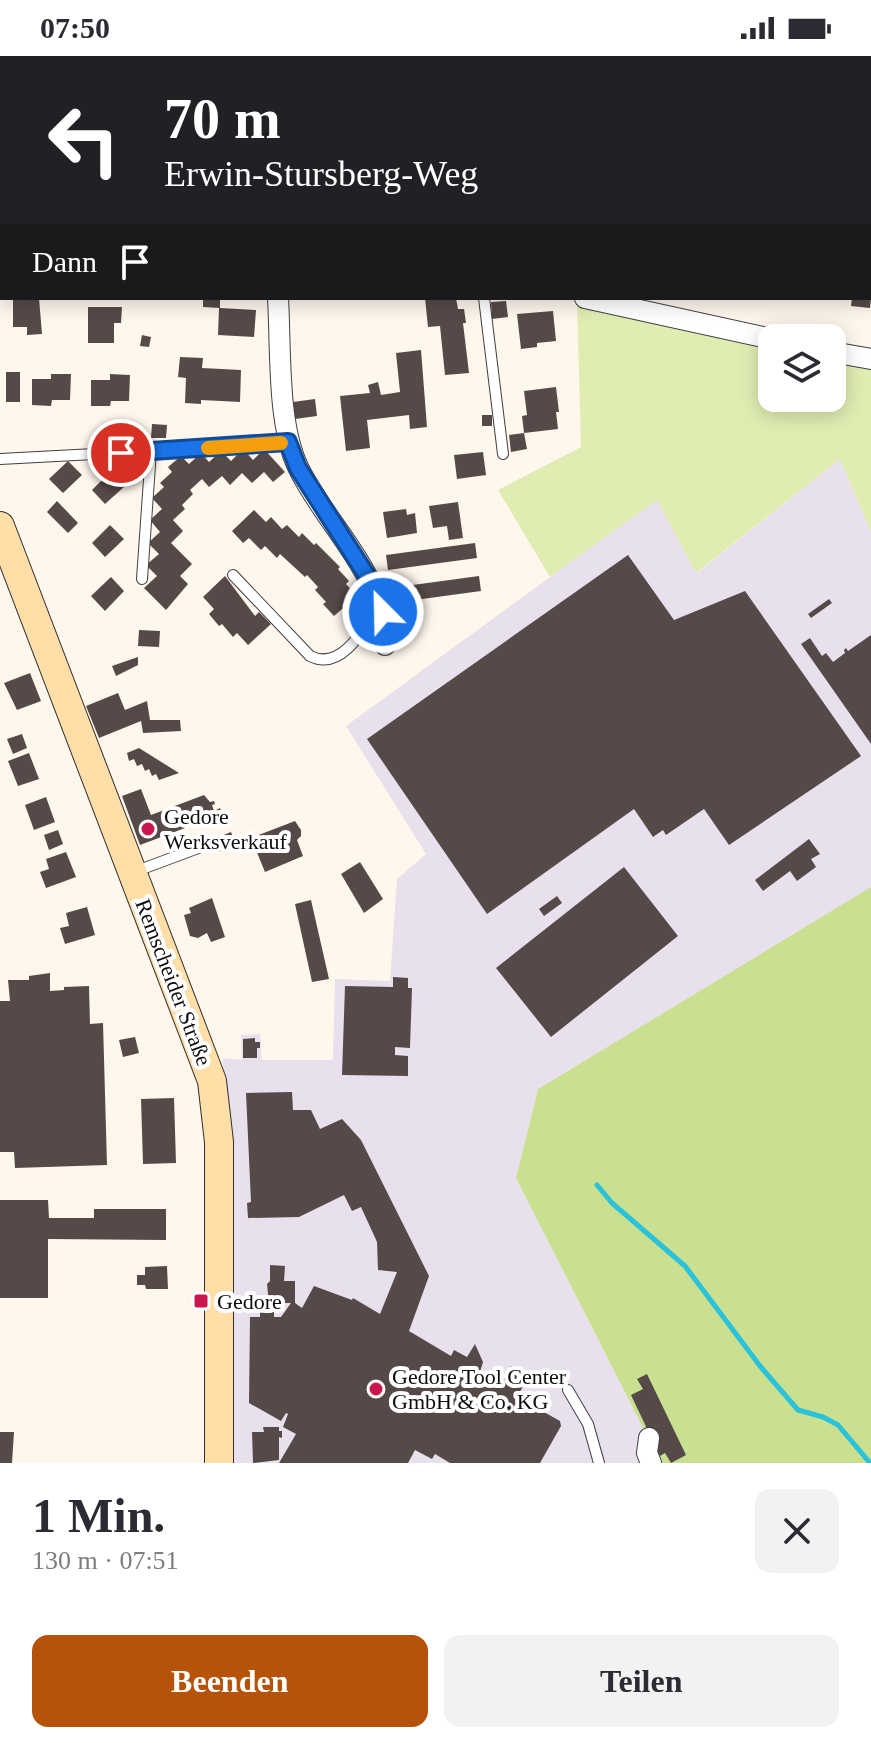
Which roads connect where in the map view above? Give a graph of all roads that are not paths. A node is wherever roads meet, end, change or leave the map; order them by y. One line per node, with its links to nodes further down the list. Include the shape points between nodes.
1 (278, 300): 8 (street)
2 (484, 300): 10 (lane)
3 (602, 300): 4 (street)
4 (668, 308): 5 (street)
5 (758, 335)
6 (846, 355): 7 (street)
7 (871, 359)
8 (288, 442): 9 (lane); 15 (street, via 298,468)
9 (151, 451): 11 (lane); 14 (lane)
10 (503, 454)
11 (0, 459)
12 (0, 526): 18 (main road, Remscheider Straße)
13 (233, 575): 15 (lane, via 318,660 336,656 358,639)
14 (142, 579)
15 (380, 603): 16 (street)
16 (385, 645)
17 (201, 847): 18 (lane)
18 (132, 873): 21 (main road, Remscheider Straße, via 212,1081 219,1142)
19 (568, 1390): 22 (lane, via 588,1424)
20 (649, 1438): 23 (street)
21 (219, 1463)
22 (599, 1463)
23 (651, 1463)

